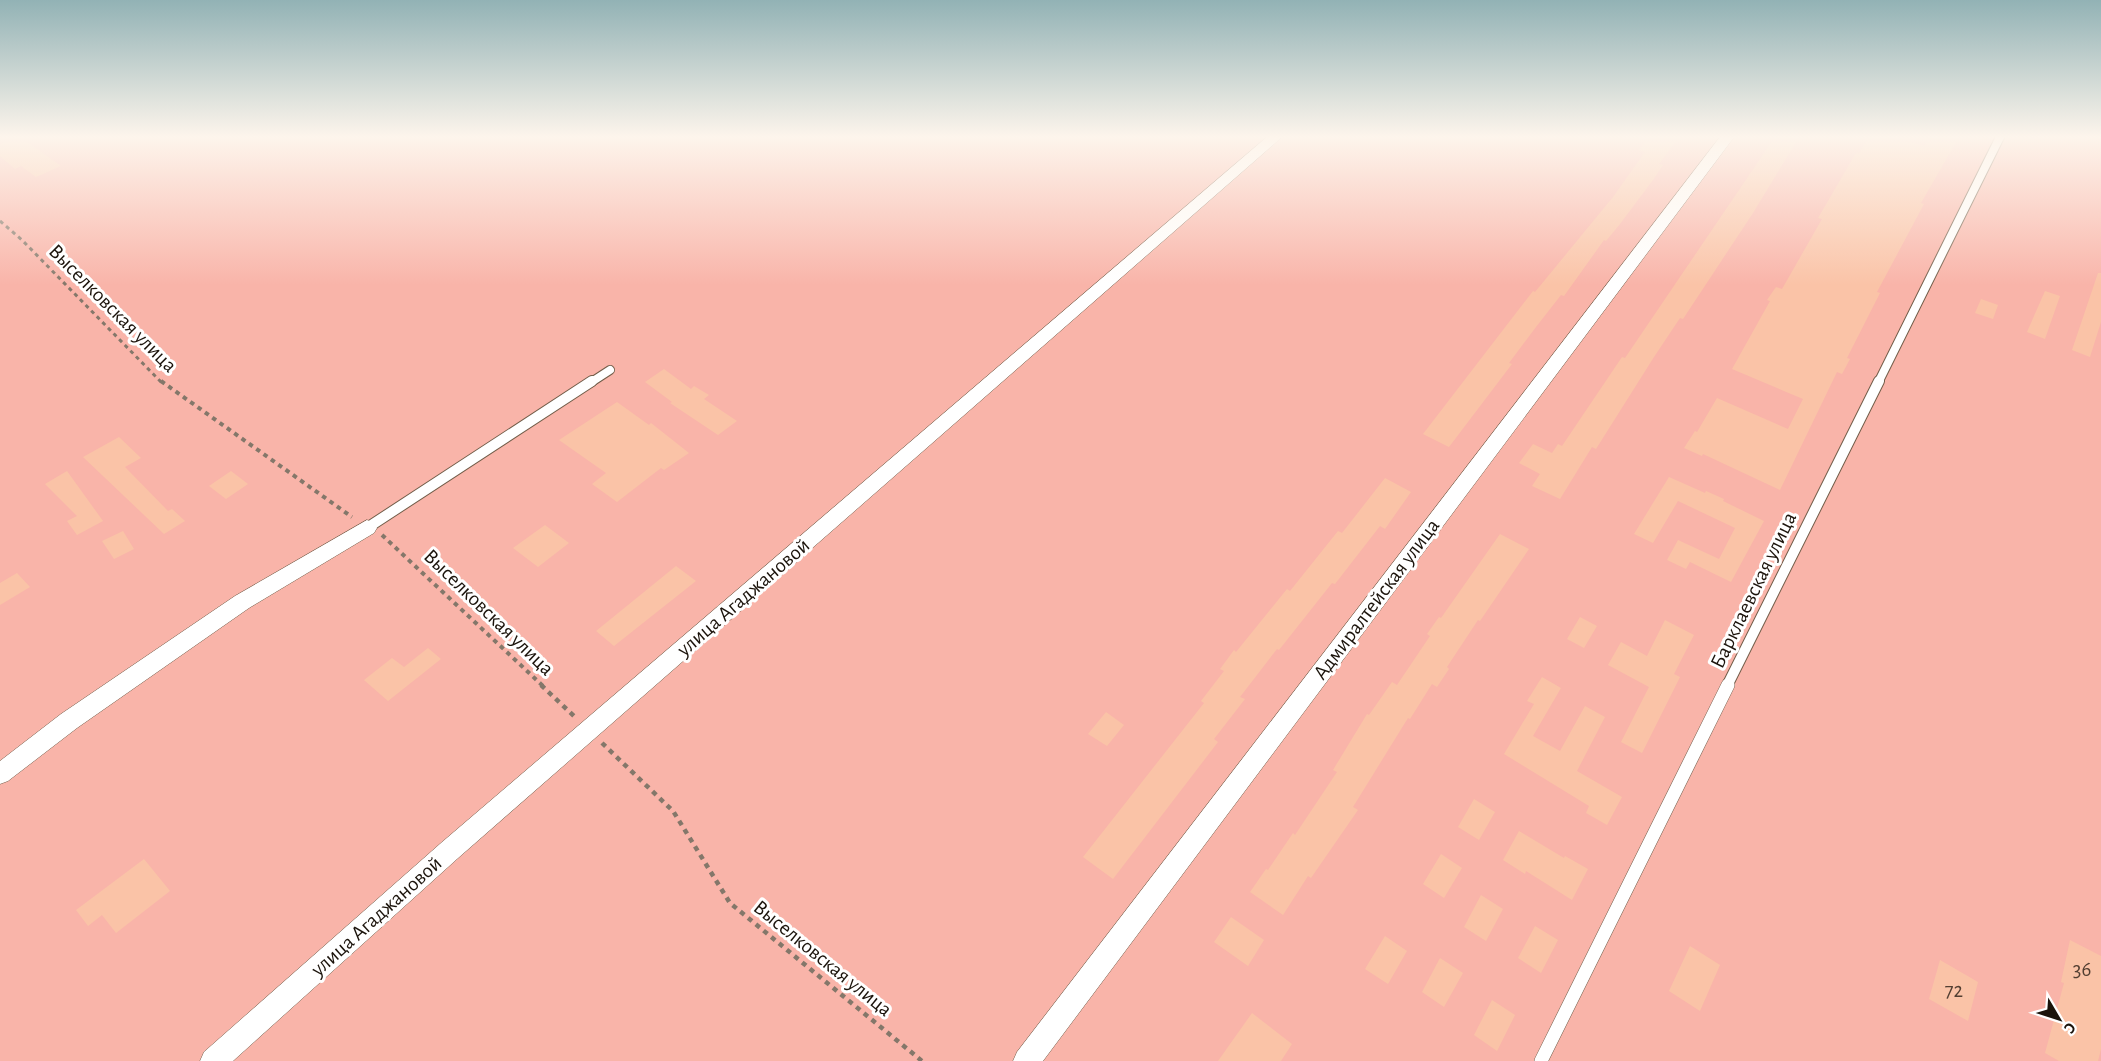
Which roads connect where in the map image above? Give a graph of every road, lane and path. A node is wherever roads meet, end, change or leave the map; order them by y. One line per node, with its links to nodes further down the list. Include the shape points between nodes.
1 (1218, 187): 7 (street, улица Агаджановой)
2 (1688, 187): 11 (street, Адмиралтейская улица)
3 (1975, 187): 12 (lane, Барклаевская улица)
4 (0, 221): 6 (path, Выселковская улица, via 163,384)
5 (610, 370): 6 (lane)
6 (367, 528): 7 (path, Выселковская улица, via 385,537); 8 (street, via 242,602)
7 (589, 730): 9 (street, улица Агаджановой); 10 (path, Выселковская улица, via 673,811 730,903)
8 (0, 774)
9 (213, 1061)
10 (922, 1061)
11 (1026, 1061)
12 (1541, 1061)

